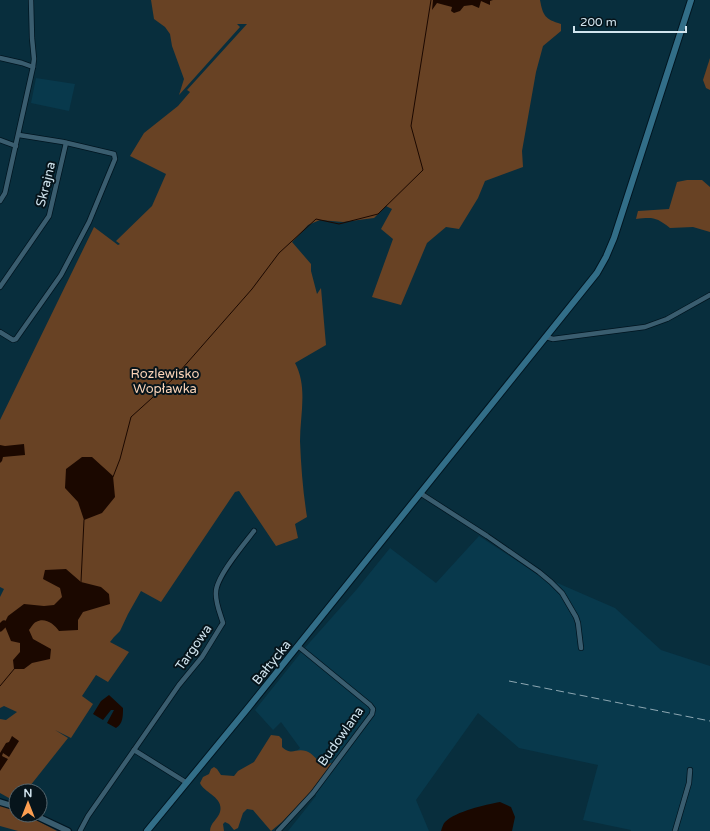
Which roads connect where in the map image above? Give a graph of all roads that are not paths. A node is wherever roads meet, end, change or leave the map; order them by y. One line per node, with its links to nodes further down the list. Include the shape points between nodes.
1 (31, 0): 4 (street)
2 (691, 0): 13 (main road, Bałtycka, via 610,247 597,273)
3 (0, 58): 4 (street)
4 (33, 67): 5 (street)
5 (19, 135): 7 (street); 8 (street)
6 (0, 140): 8 (street)
7 (66, 143): 10 (street, Skrajna, via 49,216); 12 (street, via 114,154 115,159 89,222 62,274 16,339 13,340)
8 (16, 146): 9 (street, via 5,193)
9 (0, 201)
10 (0, 287)
11 (710, 296): 13 (street, via 667,319 645,327 553,340)
12 (0, 332)
13 (546, 337): 14 (main road, Bałtycka)
14 (420, 493): 16 (main road, Bałtycka); 17 (street, via 487,536 551,582 562,593 576,617)
15 (254, 531): 18 (street, Targowa, via 216,585 215,593 223,623 202,657 179,685)
16 (298, 646): 20 (main road, Bałtycka); 25 (street, Budowlana, via 370,705 372,714 313,793)
17 (581, 648)
18 (134, 750): 20 (street); 23 (street, Targowa)
19 (690, 770): 26 (street, via 689,783)
20 (187, 783): 24 (main road, Bałtycka)
21 (48, 822): 22 (street)
22 (68, 831)
23 (80, 831)
24 (147, 831)
25 (278, 831)
26 (674, 831)

